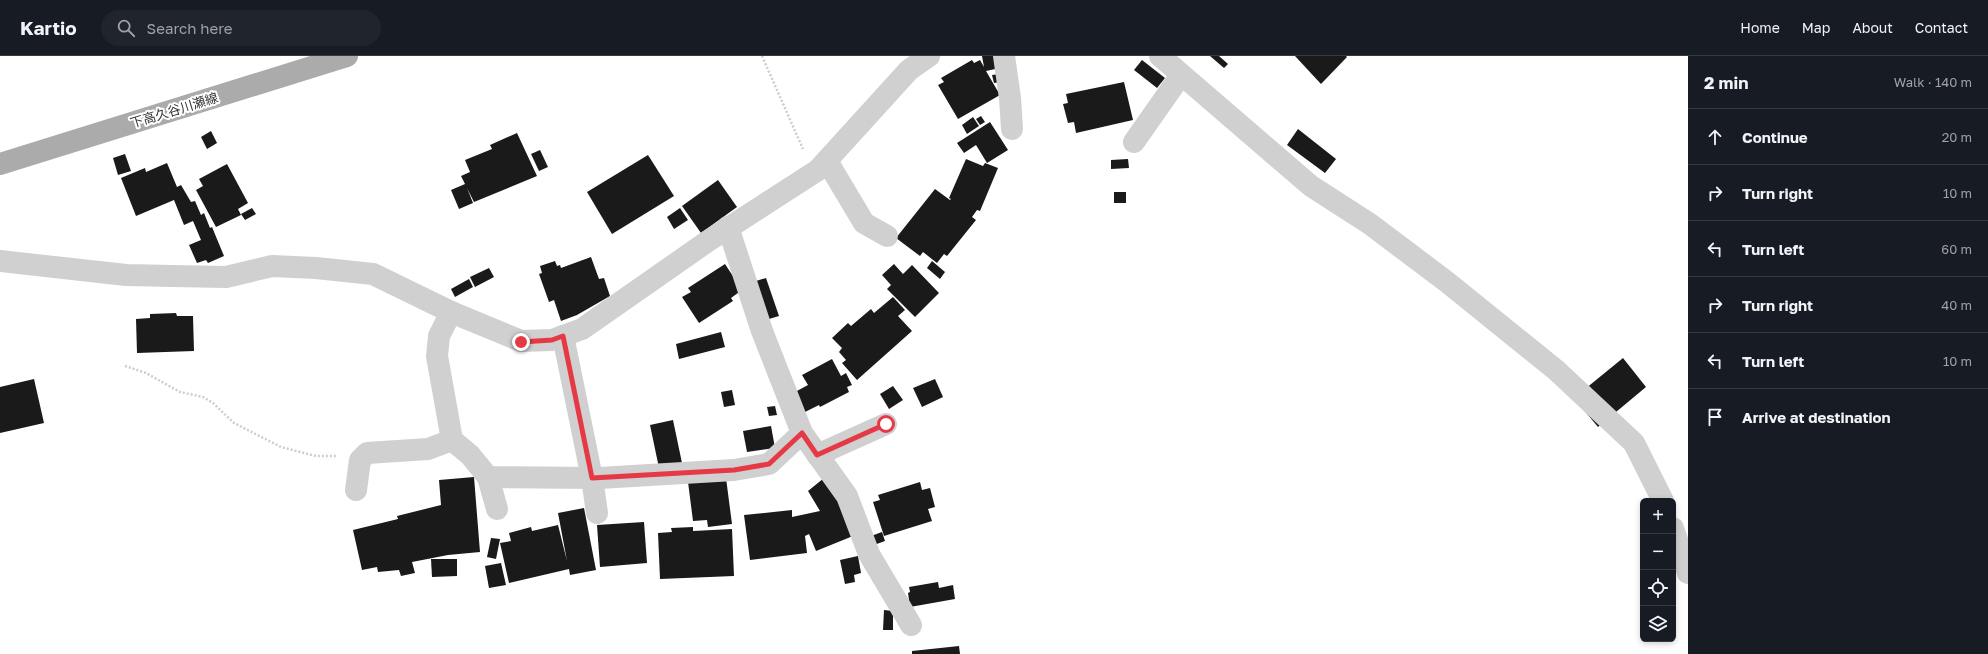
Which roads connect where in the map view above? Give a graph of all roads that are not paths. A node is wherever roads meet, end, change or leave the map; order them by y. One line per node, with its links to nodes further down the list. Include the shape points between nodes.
1 (348, 56): 8 (main road, 下高久谷川瀬線)
2 (930, 56): 9 (street, via 909,70)
3 (1004, 56): 6 (street)
4 (1160, 56): 5 (street)
5 (1181, 75): 7 (street); 22 (street, via 1311,186 1370,224 1448,282 1556,370 1634,443)
6 (1012, 129)
7 (1134, 142)
8 (0, 164)
9 (820, 167): 10 (street); 11 (street, via 864,223)
10 (728, 227): 14 (street, via 582,329); 16 (street, via 762,331)
11 (887, 236)
12 (0, 261): 13 (street, via 126,275 226,277 272,266 373,274)
13 (451, 312): 14 (street, via 521,342 552,340); 17 (street, via 439,336 437,356)
14 (563, 336): 20 (street)
15 (886, 424): 18 (street)
16 (802, 433): 18 (street); 20 (street, via 769,464 734,470)
17 (452, 440): 19 (street, via 470,455); 21 (street, via 428,449 367,453 360,460)
18 (817, 455): 27 (street, via 847,496 869,554)
19 (488, 477): 20 (street); 23 (street)
20 (592, 478): 24 (street)
21 (356, 490)
22 (1662, 498)
23 (497, 509)
24 (597, 513)
25 (1675, 534): 26 (street)
26 (1688, 572)
27 (911, 625)

